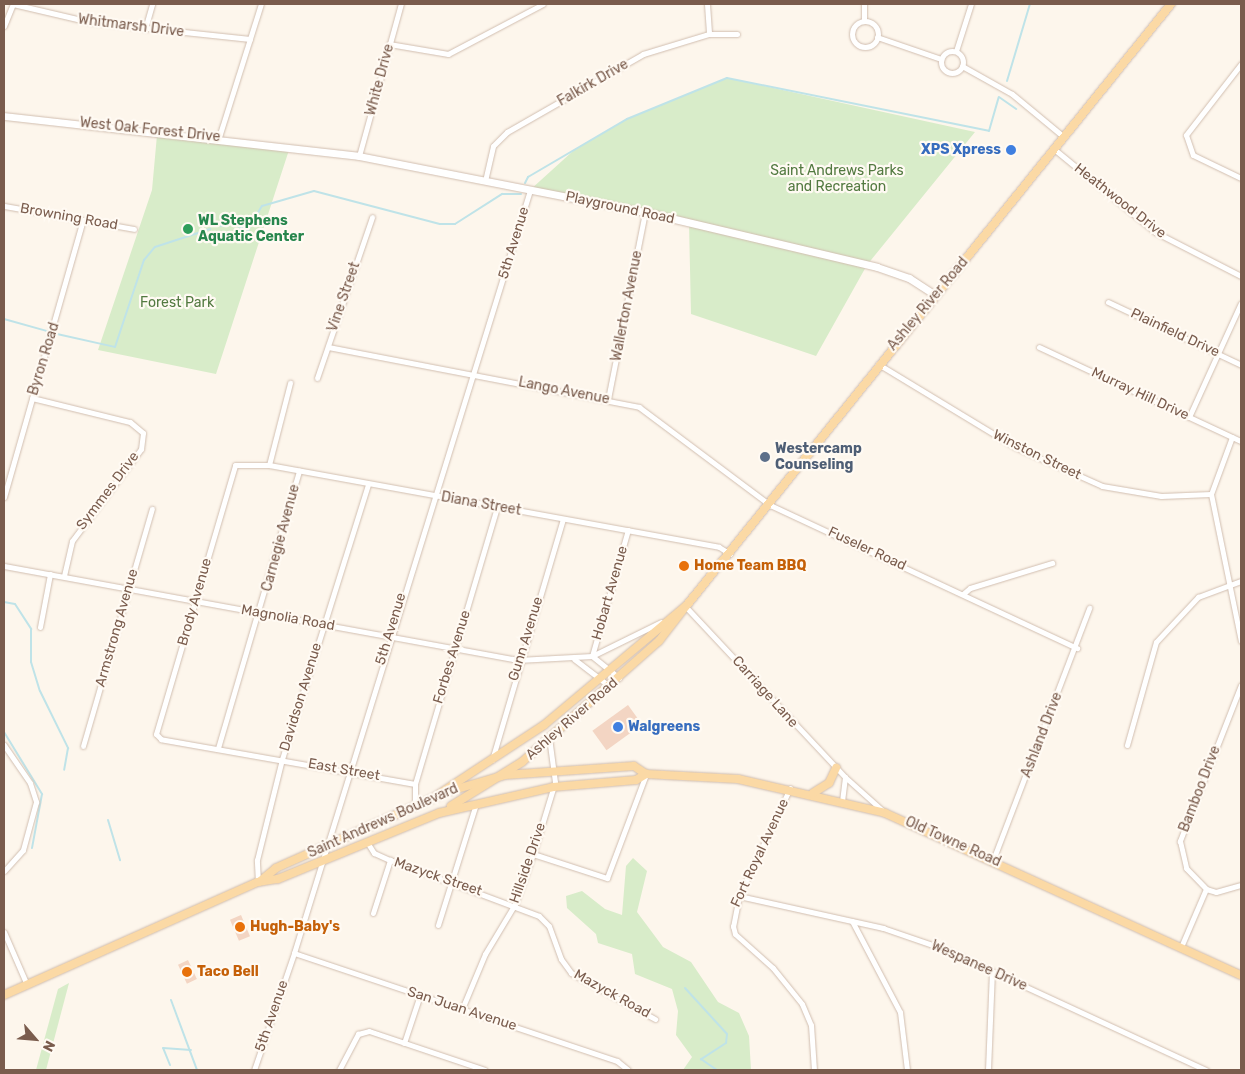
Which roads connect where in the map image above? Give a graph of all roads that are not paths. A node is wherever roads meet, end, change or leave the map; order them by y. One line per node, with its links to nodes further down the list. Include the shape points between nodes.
1 (13, 4): 11 (street); 12 (street, Whitmarsh Drive, via 90,22)
2 (152, 4): 12 (street)
3 (261, 4): 16 (street)
4 (401, 4): 17 (street, White Drive)
5 (543, 4): 17 (street, via 448,54)
6 (707, 4): 13 (street)
7 (864, 4): 10 (street)
8 (971, 4): 18 (street)
9 (1171, 4): 24 (main road, Ashley River Road)
10 (864, 21): 15 (street, via 875,25); 15 (street, via 852,31 855,43 868,46)
11 (4, 26)
12 (145, 29): 16 (street, Whitmarsh Drive)
13 (709, 34): 14 (street, Falkirk Drive); 29 (street, Falkirk Drive, via 643,54 506,132 493,146)
14 (737, 34)
15 (877, 37): 19 (street)
16 (250, 39): 23 (street)
17 (389, 44): 27 (street, White Drive)
18 (956, 51): 19 (street); 21 (street)
19 (941, 59): 21 (street, via 941,66 950,73)
20 (1241, 64): 28 (street, via 1186,135 1193,155)
21 (962, 66): 24 (street, via 1012,94)
22 (4, 116): 23 (main road, West Oak Forest Drive)
23 (219, 137): 25 (main road, West Oak Forest Drive)
24 (1064, 137): 26 (main road, Ashley River Road)
25 (296, 146): 27 (main road, Playground Road)
26 (1054, 149): 36 (street, Heathwood Drive, via 1155,232); 37 (main road, Ashley River Road)
27 (360, 156): 29 (main road, Playground Road)
28 (1241, 178)
29 (485, 181): 30 (main road, Playground Road)
30 (530, 190): 32 (main road, Playground Road); 45 (street, 5th Avenue)
31 (4, 206): 34 (street, Browning Road)
32 (645, 212): 37 (main road, Playground Road, via 877,267 909,278); 49 (street, Wallerton Avenue)
33 (372, 217): 40 (street, Vine Street)
34 (83, 220): 35 (street, Browning Road); 48 (street, Byron Road)
35 (134, 229)
36 (1241, 276)
37 (936, 296): 43 (main road, Ashley River Road)
38 (1108, 302): 42 (street, Plainfield Drive)
39 (1241, 303): 42 (street)
40 (328, 347): 45 (street, Lango Avenue); 46 (street, Vine Street)
41 (1039, 347): 50 (street, Murray Hill Drive)
42 (1218, 354): 44 (street, Plainfield Drive); 50 (street)
43 (878, 364): 57 (street, Winston Street, via 1015,447 1102,486 1161,496); 60 (main road, Ashley River Road)
44 (1241, 365)
45 (474, 374): 49 (street, Lango Avenue); 58 (street, 5th Avenue)
46 (317, 378)
47 (290, 383): 53 (street)
48 (32, 398): 59 (street, Byron Road); 69 (street, Symmes Drive, via 130,422 143,433 141,449 72,541)
49 (608, 399): 60 (street, Lango Avenue, via 650,412)
50 (1189, 417): 51 (street, Murray Hill Drive)
51 (1232, 437): 52 (street, Murray Hill Drive); 57 (street)
52 (1241, 441)
53 (269, 465): 54 (street, Diana Street, via 239,462); 55 (street, Diana Street)
54 (233, 469): 74 (street, Brody Avenue)
55 (299, 471): 56 (street, Diana Street); 77 (street, Carnegie Avenue)
56 (368, 486): 58 (street, Diana Street); 78 (street, Davidson Avenue)
57 (1211, 494): 71 (street)
58 (433, 496): 61 (street, Diana Street); 80 (street, 5th Avenue)
59 (4, 498)
60 (770, 505): 65 (main road, Ashley River Road); 73 (street, Fuseler Road)
61 (497, 507): 63 (street, Diana Street); 83 (street, Forbes Avenue)
62 (152, 509): 72 (street, Armstrong Avenue)
63 (563, 519): 64 (street, Diana Street); 86 (street, Gunn Avenue)
64 (628, 530): 65 (street, Diana Street, via 719,547); 84 (street, Hobart Avenue)
65 (730, 554): 75 (main road, Ashley River Road)
66 (1052, 563): 73 (street, via 970,588)
67 (4, 566): 68 (street, Magnolia Road)
68 (50, 574): 69 (street, Magnolia Road); 79 (street)
69 (64, 576): 72 (street, Magnolia Road)
70 (1241, 581): 71 (street)
71 (1229, 584): 81 (street); 95 (street, via 1198,597 1156,642)
72 (128, 588): 74 (street, Magnolia Road); 96 (street, Armstrong Avenue)
73 (963, 594): 82 (street, Fuseler Road)
74 (196, 600): 77 (street, Magnolia Road); 92 (street, Brody Avenue)
75 (687, 605): 84 (street, Magnolia Road, via 641,636); 87 (main road, Ashley River Road); 89 (main road, Ashley River Road, via 681,618); 100 (street, Carriage Lane)
76 (1089, 608): 82 (street, Ashland Drive)
77 (260, 614): 78 (street, Magnolia Road); 97 (street, Carnegie Avenue)
78 (322, 625): 80 (street, Magnolia Road); 98 (street, Davidson Avenue)
79 (40, 627)
80 (388, 637): 83 (street, Magnolia Road); 101 (street, 5th Avenue)
81 (1241, 641)
82 (1077, 648): 120 (street, Ashland Drive)
83 (454, 650): 86 (street, Magnolia Road); 106 (street, Forbes Avenue)
84 (592, 656): 85 (street, Magnolia Road); 87 (street)
85 (574, 659): 86 (street, Magnolia Road); 88 (street)
86 (518, 660): 99 (street, Gunn Avenue)
87 (610, 670): 88 (main road, Ashley River Road); 89 (street)
88 (601, 678): 91 (street); 99 (main road, Ashley River Road)
89 (619, 678): 91 (main road, Ashley River Road)
90 (1241, 685): 126 (street, Bamboo Drive, via 1180,841 1186,868)
91 (609, 686): 93 (main road, Ashley River Road)
92 (156, 734): 97 (street, East Street, via 161,739)
93 (549, 738): 102 (street, Hillside Drive); 104 (main road, Ashley River Road)
94 (4, 745): 122 (street, via 30,783 36,802 24,850)
95 (1127, 745)
96 (83, 746)
97 (218, 748): 98 (street, East Street)
98 (282, 759): 101 (street, East Street); 123 (street, Davidson Avenue, via 257,860)
99 (492, 760): 110 (main road, Ashley River Road)
100 (836, 768): 105 (street, Carriage Lane); 109 (main road, via 829,783)
101 (348, 770): 106 (street, East Street); 117 (street, 5th Avenue)
102 (553, 772): 103 (main road, Saint Andrews Boulevard, via 634,766); 104 (main road, Saint Andrews Boulevard); 107 (street, Hillside Drive)
103 (646, 774): 107 (main road, Saint Andrews Boulevard, via 636,780); 108 (main road, Old Towne Road, via 705,775); 118 (street, via 607,878)
104 (504, 775): 110 (main road, Saint Andrews Boulevard); 114 (main road, Ashley River Road)
105 (845, 777): 111 (street); 115 (street, Carriage Lane)
106 (415, 784): 113 (street, Forbes Avenue, via 412,800)
107 (553, 787): 112 (main road, Saint Andrews Boulevard); 118 (street, Hillside Drive)
108 (791, 788): 109 (main road, Old Towne Road); 127 (street, Fort Royal Avenue)
109 (813, 793): 111 (main road, Old Towne Road)
110 (436, 796): 113 (main road, Saint Andrews Boulevard)
111 (842, 800): 115 (main road, Old Towne Road)
112 (476, 803): 114 (main road, Saint Andrews Boulevard); 124 (street)
113 (415, 806): 117 (main road, Saint Andrews Boulevard)
114 (439, 813): 116 (main road, Saint Andrews Boulevard)
115 (885, 813): 120 (main road, Old Towne Road)
116 (367, 842): 119 (street, Mazyck Street, via 374,853); 121 (main road, Saint Andrews Boulevard)
117 (326, 847): 121 (street, 5th Avenue); 123 (main road, Saint Andrews Boulevard, via 276,868)
118 (533, 854): 128 (street, Hillside Drive)
119 (390, 860): 124 (street, Mazyck Street); 129 (street)
120 (993, 860): 133 (main road, Old Towne Road)
121 (321, 862): 123 (main road, Saint Andrews Boulevard); 134 (street, 5th Avenue)
122 (4, 871)
123 (258, 882): 137 (main road, Saint Andrews Boulevard)
124 (453, 882): 128 (street, Mazyck Street); 131 (street)
125 (1241, 885): 126 (street, via 1216,892)
126 (1206, 889): 133 (street)
127 (739, 896): 130 (street, Wespanee Drive); 147 (street, Fort Royal Avenue, via 732,914 736,934 773,968 802,1004 811,1025)
128 (515, 904): 140 (street, Hillside Drive, via 485,954); 141 (street, Mazyck Road, via 549,926 561,959 572,973)
129 (373, 913)
130 (852, 921): 135 (street, Wespanee Drive, via 944,949); 148 (street, via 900,1012)
131 (438, 924)
132 (4, 932): 137 (street)
133 (1180, 946): 136 (main road, Old Towne Road)
134 (294, 953): 139 (street, San Juan Avenue); 143 (street, 5th Avenue)
135 (992, 972): 149 (street); 150 (street, Wespanee Drive)
136 (1241, 975)
137 (27, 985): 138 (main road, Saint Andrews Boulevard)
138 (4, 995)
139 (420, 995): 140 (street, San Juan Avenue); 142 (street)
140 (462, 1010): 146 (street, San Juan Avenue, via 617,1061)
141 (655, 1019)
142 (404, 1043): 144 (street, via 369,1031 358,1034); 145 (street)
143 (255, 1070)
144 (339, 1070)
145 (485, 1070)
146 (628, 1070)
147 (814, 1070)
148 (907, 1070)
149 (988, 1070)
150 (1206, 1070)

